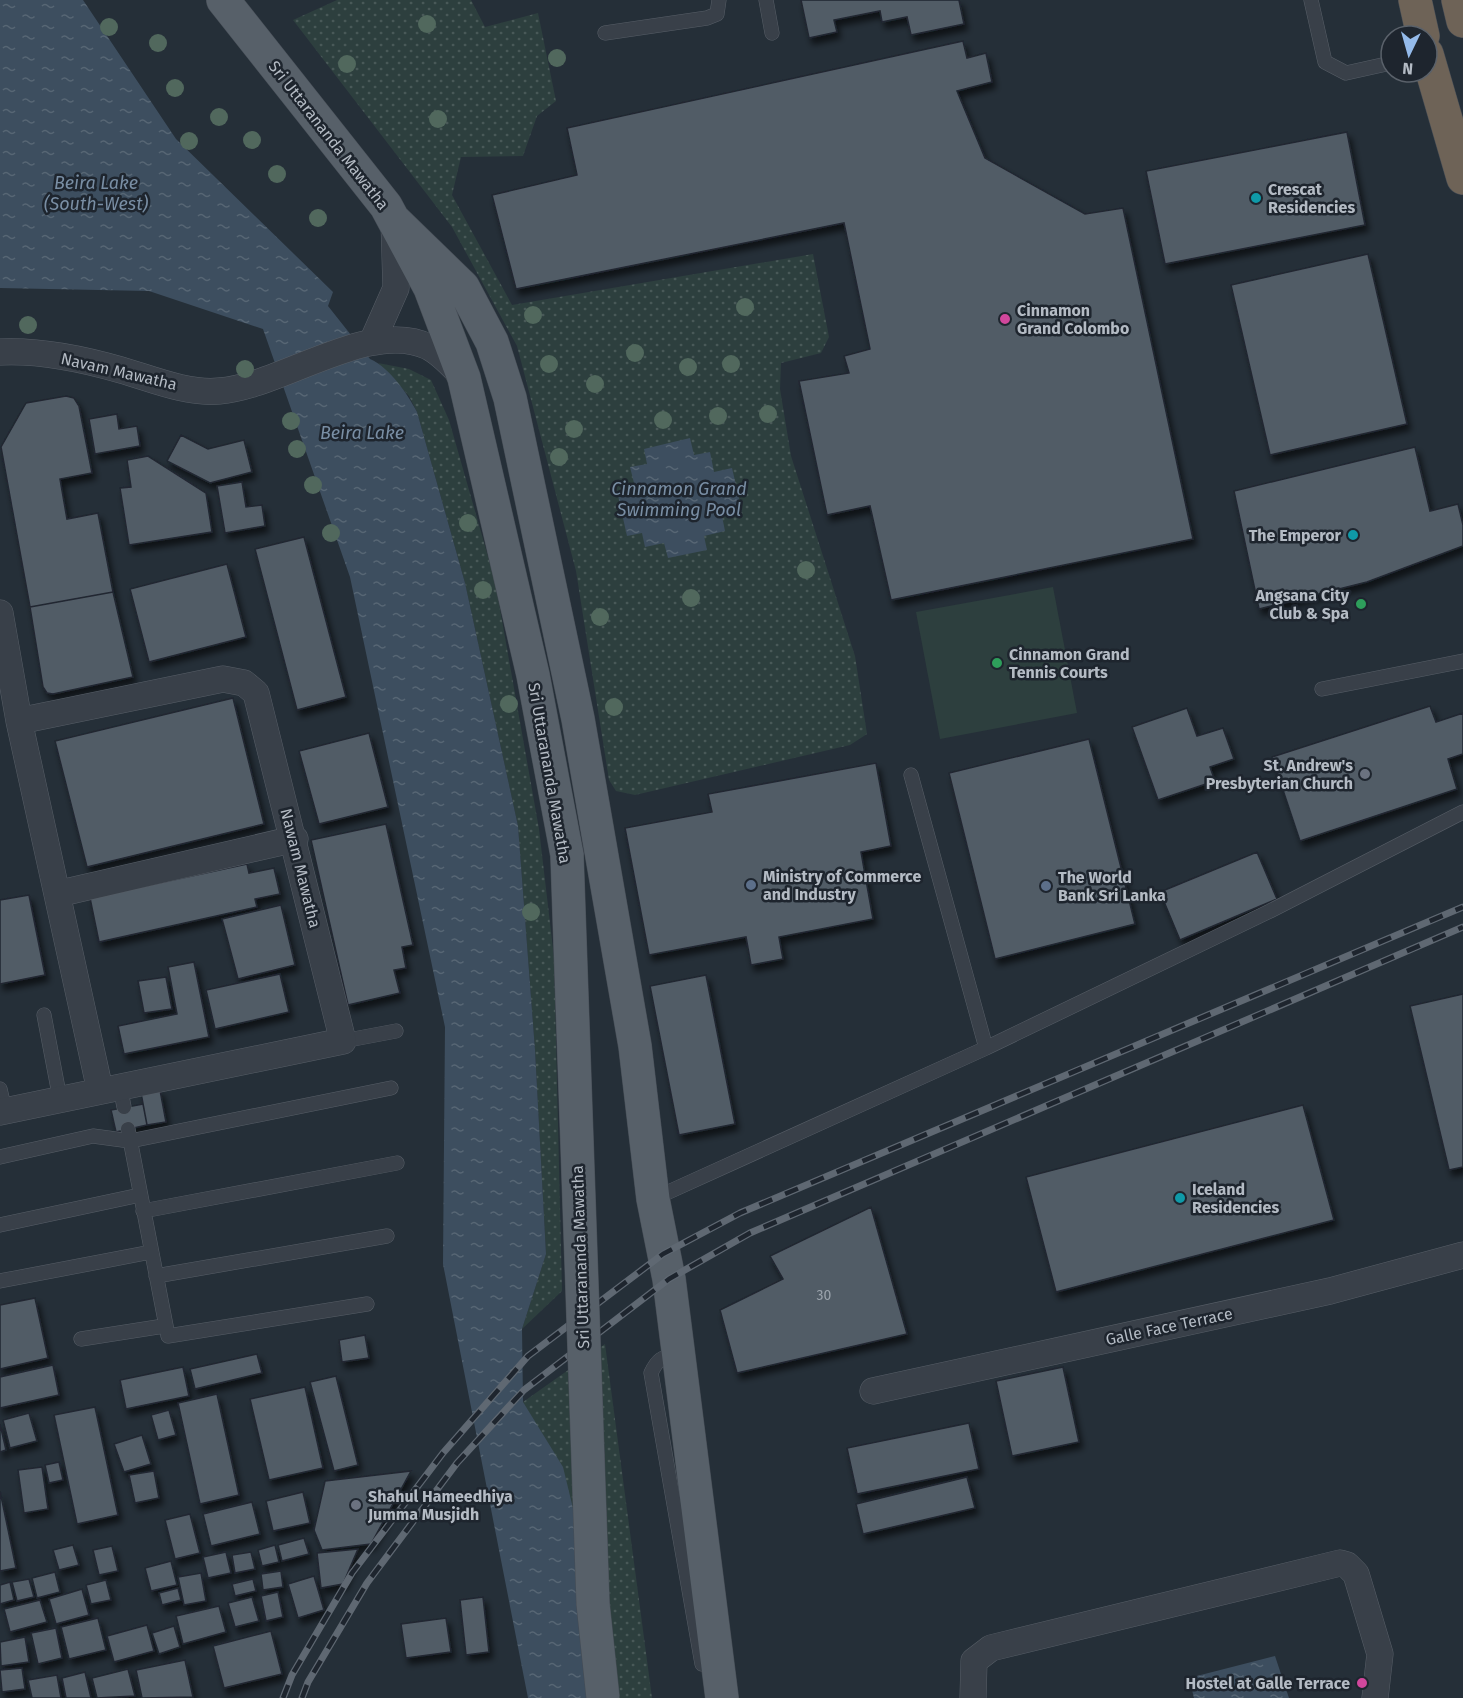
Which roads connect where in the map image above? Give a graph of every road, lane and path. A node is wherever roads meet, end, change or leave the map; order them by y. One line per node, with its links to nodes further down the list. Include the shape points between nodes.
1 (223, 0): 14 (main road, Sri Uttarananda Mawatha)
2 (719, 0): 9 (lane, via 717,14 707,18)
3 (766, 0): 10 (lane)
4 (1311, 0): 11 (lane, via 1325,62 1346,73)
5 (1415, 0): 8 (highway)
6 (1458, 0): 7 (highway)
7 (1463, 21)
8 (1420, 24)
9 (605, 33)
10 (772, 33)
11 (1379, 66)
12 (1436, 84): 13 (highway)
13 (1463, 178)
14 (394, 220): 15 (street, via 396,288); 17 (main road, Sri Uttarananda Mawatha, via 430,288); 39 (main road, via 463,287 492,342 510,398 580,730 635,1046)
15 (367, 342): 16 (street, Navam Mawatha, via 261,383 218,392 166,384 66,357); 17 (street, Navam Mawatha, via 400,340 428,347)
16 (0, 352)
17 (464, 378): 52 (main road, Sri Uttarananda Mawatha, bridge, via 533,675 567,855 593,1604)
18 (0, 613): 20 (street)
19 (1463, 661): 21 (lane)
20 (5, 673): 22 (street)
21 (1322, 689)
22 (20, 721): 25 (street, Nawam Mawatha, via 223,679 244,683 256,693); 26 (street)
23 (911, 775): 30 (lane)
24 (1463, 812): 30 (lane, via 1270,911)
25 (295, 839): 26 (street); 29 (street, Nawam Mawatha)
26 (57, 894): 32 (street)
27 (44, 1015): 33 (lane)
28 (396, 1031): 29 (lane)
29 (343, 1041): 32 (street)
30 (986, 1048): 39 (lane)
31 (391, 1088): 35 (lane)
32 (115, 1094): 33 (street)
33 (60, 1099): 34 (street)
34 (2, 1104)
35 (129, 1135): 36 (lane, via 93,1136); 38 (lane)
36 (0, 1157)
37 (396, 1162): 40 (lane)
38 (140, 1195): 40 (lane); 41 (lane)
39 (653, 1199): 51 (main road, via 669,1279)
40 (143, 1211): 43 (lane)
41 (0, 1225)
42 (387, 1236): 45 (lane)
43 (151, 1252): 45 (lane); 46 (lane)
44 (1463, 1255): 50 (street, Galle Face Terrace, via 1330,1291)
45 (156, 1276): 48 (lane)
46 (0, 1281)
47 (367, 1304): 48 (lane, via 172,1337)
48 (164, 1326): 49 (lane)
49 (81, 1339)
50 (873, 1391)
51 (713, 1688)
52 (603, 1698)
53 (973, 1698): 54 (street, via 974,1661 991,1648 1340,1563 1356,1574 1380,1654)
54 (1375, 1698)

